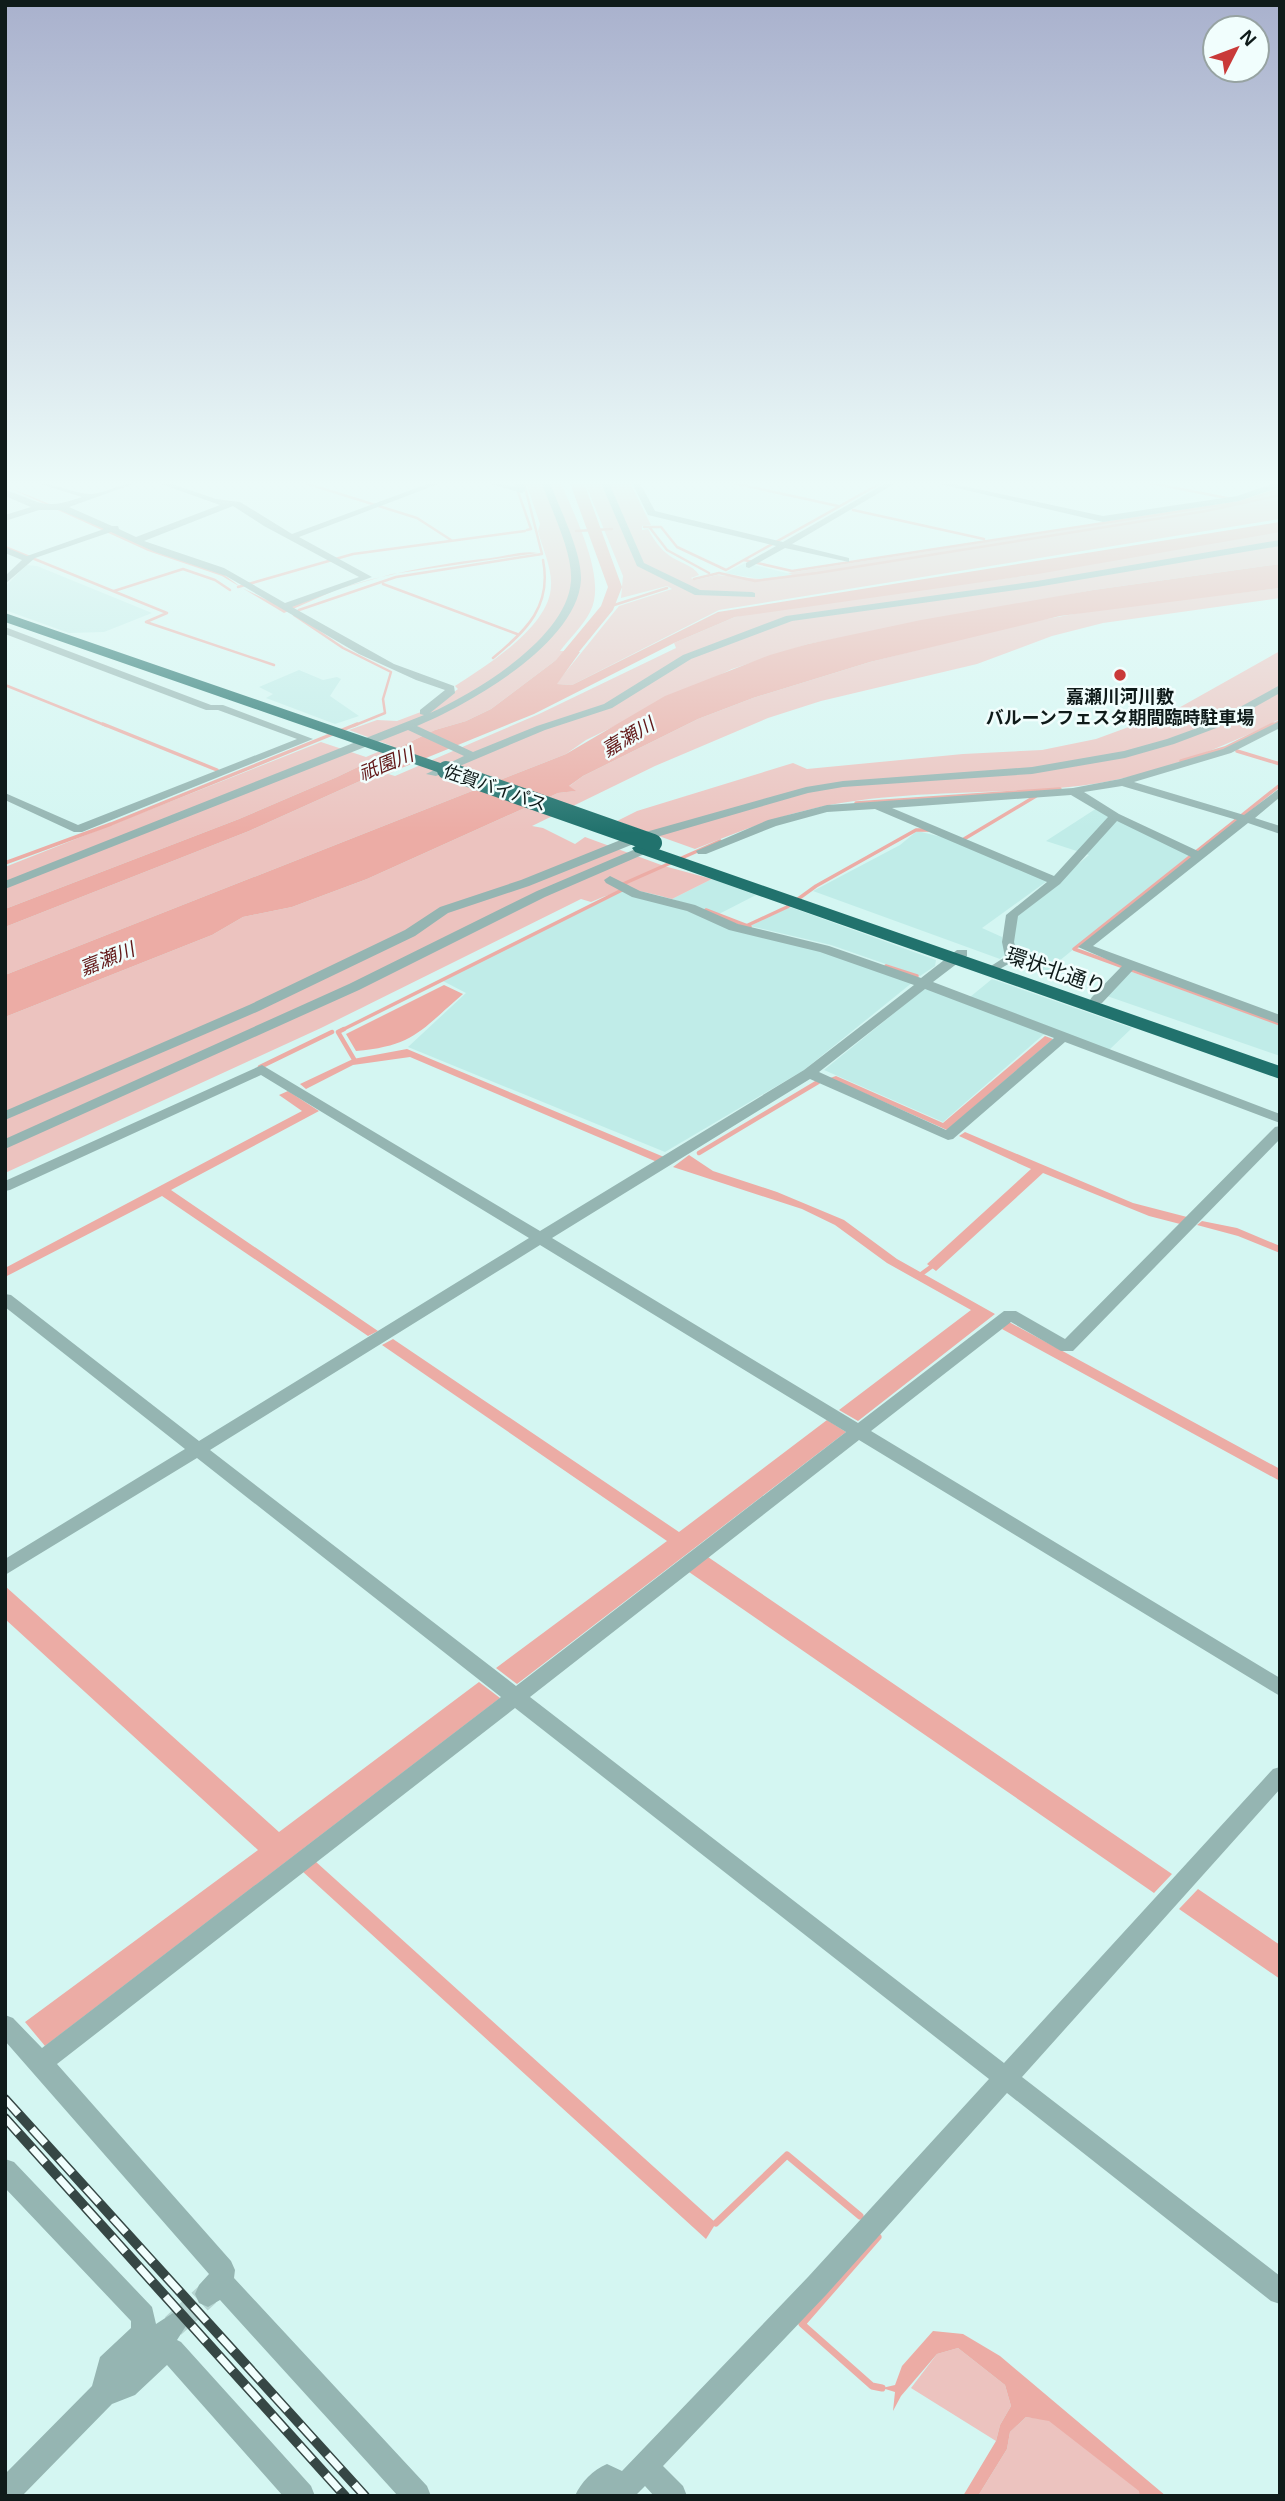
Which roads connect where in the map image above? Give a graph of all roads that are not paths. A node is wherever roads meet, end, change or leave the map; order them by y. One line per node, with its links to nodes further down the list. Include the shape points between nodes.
1 (273, 600): 5 (street)
2 (304, 600): 5 (street)
3 (570, 600): 12 (street, via 539,646 509,672 457,705)
4 (923, 600): 14 (street, via 790,618 687,657 608,706)
5 (286, 606): 12 (street, via 372,659 450,688)
6 (5, 617): 10 (highway, 佐賀バイパス)
7 (5, 623): 10 (highway, 佐賀バイパス)
8 (5, 630): 20 (street, via 210,708 219,707 307,739 78,828)
9 (1280, 688): 16 (street, via 1215,725 1112,757 1049,769)
10 (208, 691): 13 (highway, 佐賀バイパス)
11 (1280, 724): 17 (street, via 1227,751)
12 (407, 725): 13 (street); 14 (street)
13 (359, 744): 15 (highway, 佐賀バイパス); 30 (street)
14 (474, 757): 15 (street)
15 (438, 772): 26 (highway, 佐賀バイパス)
16 (946, 777): 18 (street); 21 (street, via 843,784)
17 (1122, 782): 18 (street); 24 (street)
18 (1070, 789): 22 (street); 23 (street)
19 (1280, 791): 24 (street)
20 (5, 796)
21 (757, 804): 26 (street); 26 (street)
22 (873, 804): 27 (street, via 827,809 772,823); 29 (street)
23 (1115, 816): 28 (street); 29 (street)
24 (1246, 819): 25 (street); 28 (street)
25 (1280, 830)
26 (648, 846): 32 (highway, 佐賀バイパス); 43 (street, via 444,910 410,933 254,1008); 46 (street, via 354,987)
27 (702, 851)
28 (1194, 854): 35 (street, via 1084,947)
29 (1056, 881): 34 (street, via 1012,915 1008,942 1012,958)
30 (5, 885)
31 (619, 886): 36 (street)
32 (823, 907): 33 (highway, 環状北通り)
33 (957, 956): 34 (highway, 環状北通り); 36 (street); 42 (highway, 環状北通り)
34 (998, 966): 37 (highway, 環状北通り)
35 (1128, 968): 37 (street); 38 (street)
36 (922, 983): 39 (street); 41 (street)
37 (1097, 1000): 40 (highway, 環状北通り)
38 (1280, 1020)
39 (1057, 1036): 41 (street, via 948,1136); 44 (street)
40 (1280, 1064)
41 (809, 1073): 48 (street)
42 (1280, 1073)
43 (5, 1116)
44 (1280, 1119)
45 (1280, 1130): 50 (street, via 1067,1347 1010,1315)
46 (5, 1145)
47 (5, 1187): 48 (street, via 262,1069)
48 (541, 1239): 50 (street); 51 (street)
49 (6, 1300): 51 (street)
50 (848, 1424): 53 (street); 54 (street)
51 (198, 1451): 52 (street); 54 (street)
52 (5, 1569)
53 (1280, 1688)
54 (516, 1696): 56 (street); 57 (street)
55 (1280, 1775): 57 (street)
56 (24, 2044): 66 (street, via 222,2270 215,2288)
57 (1004, 2077): 59 (street); 62 (street, via 817,2286)
58 (5, 2170): 61 (street, via 143,2316 144,2333 109,2366)
59 (1280, 2292)
60 (173, 2326): 61 (street)
61 (104, 2393): 64 (street); 65 (street, via 126,2386 158,2354 172,2351)
62 (645, 2466): 63 (street); 68 (street)
63 (620, 2491): 67 (street, via 607,2478)
64 (5, 2494)
65 (301, 2496)
66 (417, 2496)
67 (589, 2496)
68 (673, 2496)

